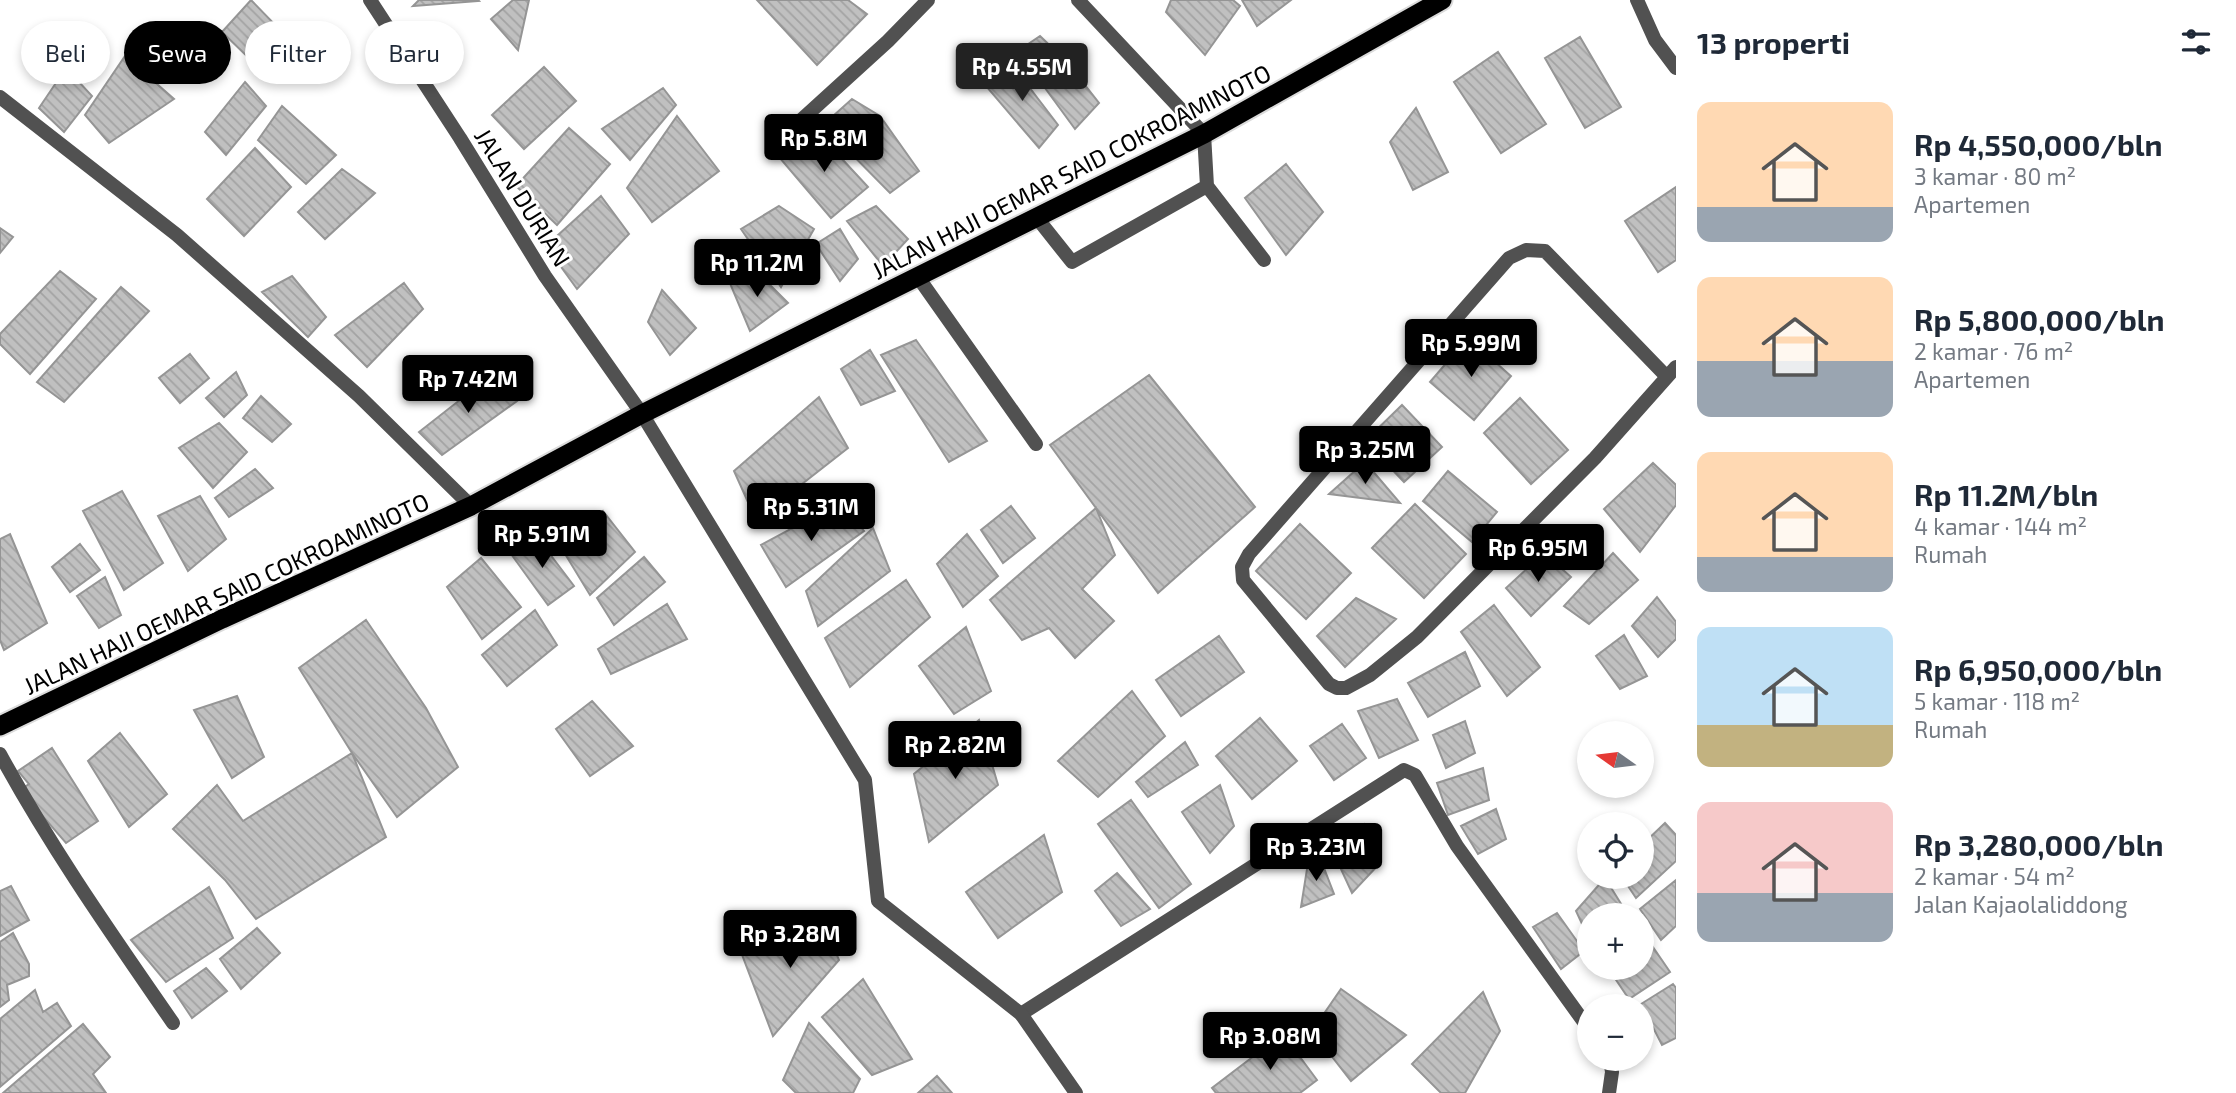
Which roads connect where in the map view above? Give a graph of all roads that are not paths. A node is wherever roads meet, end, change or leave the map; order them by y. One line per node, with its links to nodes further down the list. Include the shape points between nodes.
1 (370, 0): 15 (street, JALAN DURIAN, via 545,276)
2 (928, 0): 8 (street)
3 (1078, 0): 9 (street)
4 (1442, 0): 9 (highway, JALAN HAJI OEMAR SAID COKROAMINOTO)
5 (1637, 0): 6 (street, via 1655,40)
6 (1676, 68)
7 (0, 97): 17 (street, via 177,235 359,396)
8 (799, 121)
9 (1204, 134): 10 (street); 11 (highway, JALAN HAJI OEMAR SAID COKROAMINOTO)
10 (1207, 186): 11 (street, via 1072,262); 12 (street)
11 (1037, 218): 13 (highway, JALAN HAJI OEMAR SAID COKROAMINOTO)
12 (1264, 260)
13 (918, 276): 15 (highway, JALAN HAJI OEMAR SAID COKROAMINOTO); 16 (street)
14 (1671, 372): 14 (street, via 1595,458 1417,637 1370,676 1346,688 1329,684 1243,580 1242,567 1249,554 1509,258 1526,250 1545,251)
15 (642, 414): 17 (highway, JALAN HAJI OEMAR SAID COKROAMINOTO); 21 (street, JALAN DURIAN, via 865,780 878,901)
16 (1036, 443)
17 (471, 506): 18 (highway, JALAN HAJI OEMAR SAID COKROAMINOTO)
18 (0, 726)
19 (0, 754): 22 (street, via 94,908)
20 (1577, 1012): 21 (street, via 1457,846 1415,775 1404,770)
21 (1021, 1014): 24 (street, JALAN DURIAN)
22 (173, 1023)
23 (1612, 1071): 25 (street)
24 (1076, 1093)
25 (1609, 1093)

